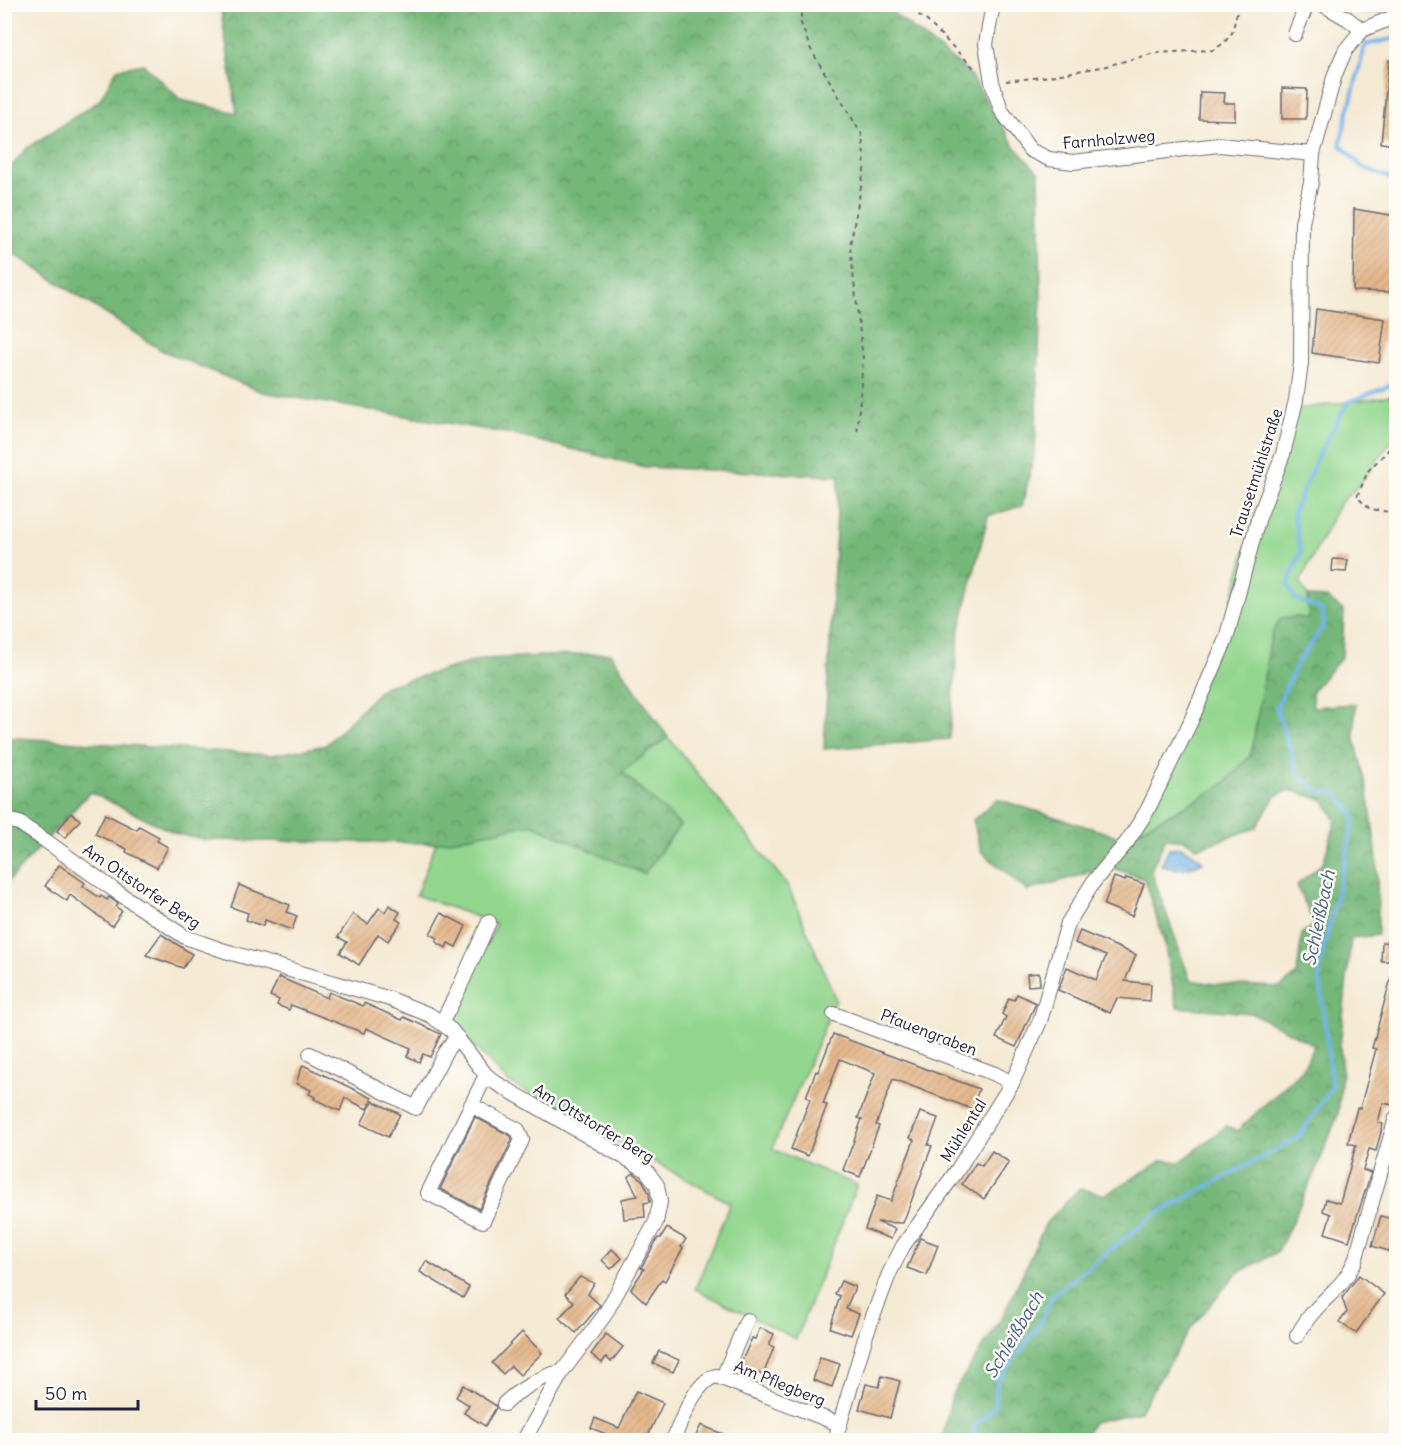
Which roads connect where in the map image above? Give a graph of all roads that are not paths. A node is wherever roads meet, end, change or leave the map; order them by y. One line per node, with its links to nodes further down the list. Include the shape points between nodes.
1 (993, 4): 7 (street, Farnholzweg, via 986,44 1001,110 1030,150 1049,159 1073,162 1219,145)
2 (1308, 4): 6 (street)
3 (1322, 4): 5 (street)
4 (1396, 16): 5 (street)
5 (1362, 30): 7 (street, Trausetmühlstraße, via 1345,51 1335,74)
6 (1295, 34)
7 (1313, 154): 9 (street, Trausetmühlstraße, via 1302,223 1301,363 1283,454 1258,520 1226,639 1190,723 1147,811)
8 (4, 819): 12 (street, Am Ottstorfer Berg, via 46,841 185,938 390,999)
9 (1127, 842): 16 (street, Mühlental, via 1094,881 1068,923 1040,1021)
10 (489, 922): 12 (street)
11 (834, 1014): 16 (street, Pfauengraben)
12 (441, 1022): 13 (street, Am Ottstorfer Berg)
13 (457, 1037): 14 (street, via 416,1108); 15 (street, Am Ottstorfer Berg)
14 (310, 1054)
15 (486, 1075): 17 (street); 21 (street, Am Ottstorfer Berg, via 646,1170 657,1185 659,1212 651,1234 604,1316)
16 (1012, 1083): 24 (street, Mühlental, via 897,1257 871,1321)
17 (471, 1106): 17 (street, via 428,1194 483,1221 522,1140 518,1130)
18 (1396, 1118): 20 (street, via 1355,1261 1349,1274 1310,1315)
19 (747, 1320): 22 (street)
20 (1297, 1336)
21 (562, 1372): 23 (street); 25 (street, Am Ottstorfer Berg)
22 (723, 1377): 24 (street, Am Pflegberg); 26 (street, Am Pflegberg, via 709,1377 703,1382)
23 (504, 1404)
24 (839, 1424): 27 (street, Mühlental)
25 (524, 1440)
26 (673, 1440)
27 (835, 1440)

